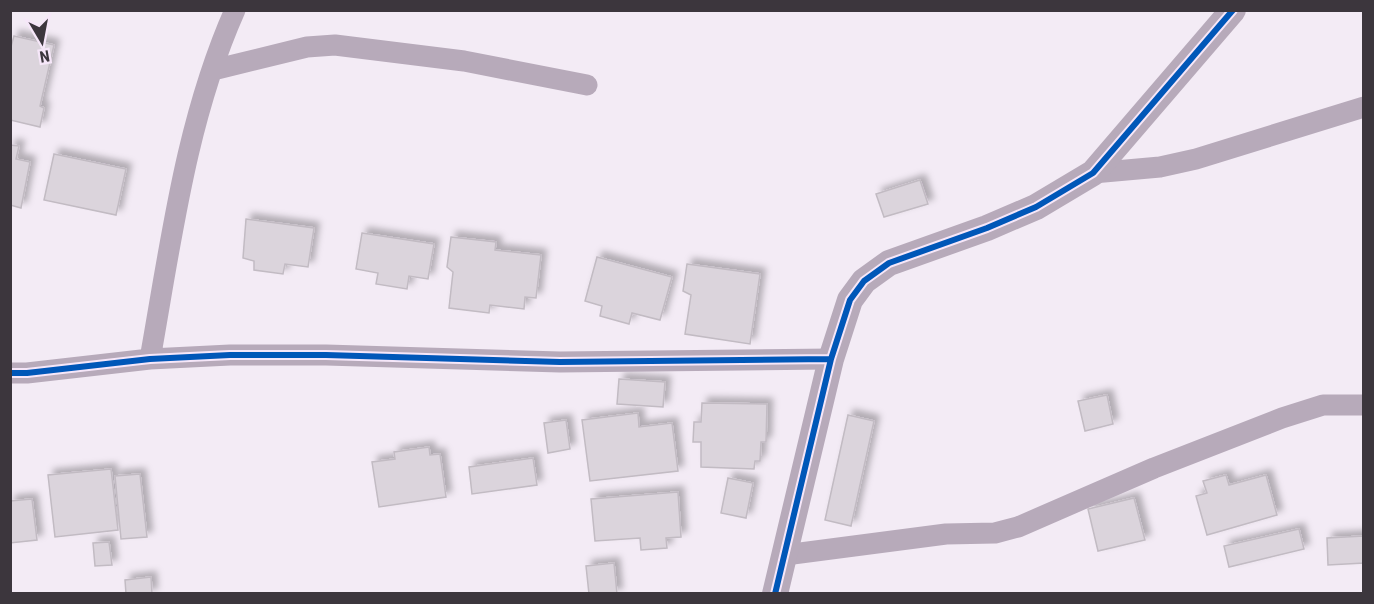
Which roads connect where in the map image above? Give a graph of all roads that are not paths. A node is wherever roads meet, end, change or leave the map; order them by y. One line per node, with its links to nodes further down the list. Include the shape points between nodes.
1 (235, 10): 3 (street)
2 (1233, 10): 6 (street)
3 (213, 70): 4 (street, via 307,47 335,45 464,61); 7 (street, via 188,152)
4 (586, 85)
5 (1362, 112): 6 (street, via 1196,159 1160,167)
6 (1093, 173): 8 (street, via 1036,207 889,263 864,282 850,300)
7 (150, 359): 8 (street, via 230,355 560,362); 9 (street)
8 (831, 359): 11 (street)
9 (10, 373)
10 (1364, 405): 11 (street, via 1311,408 1154,468 1027,524 995,533 946,534)
11 (785, 555): 12 (street)
12 (775, 594)

